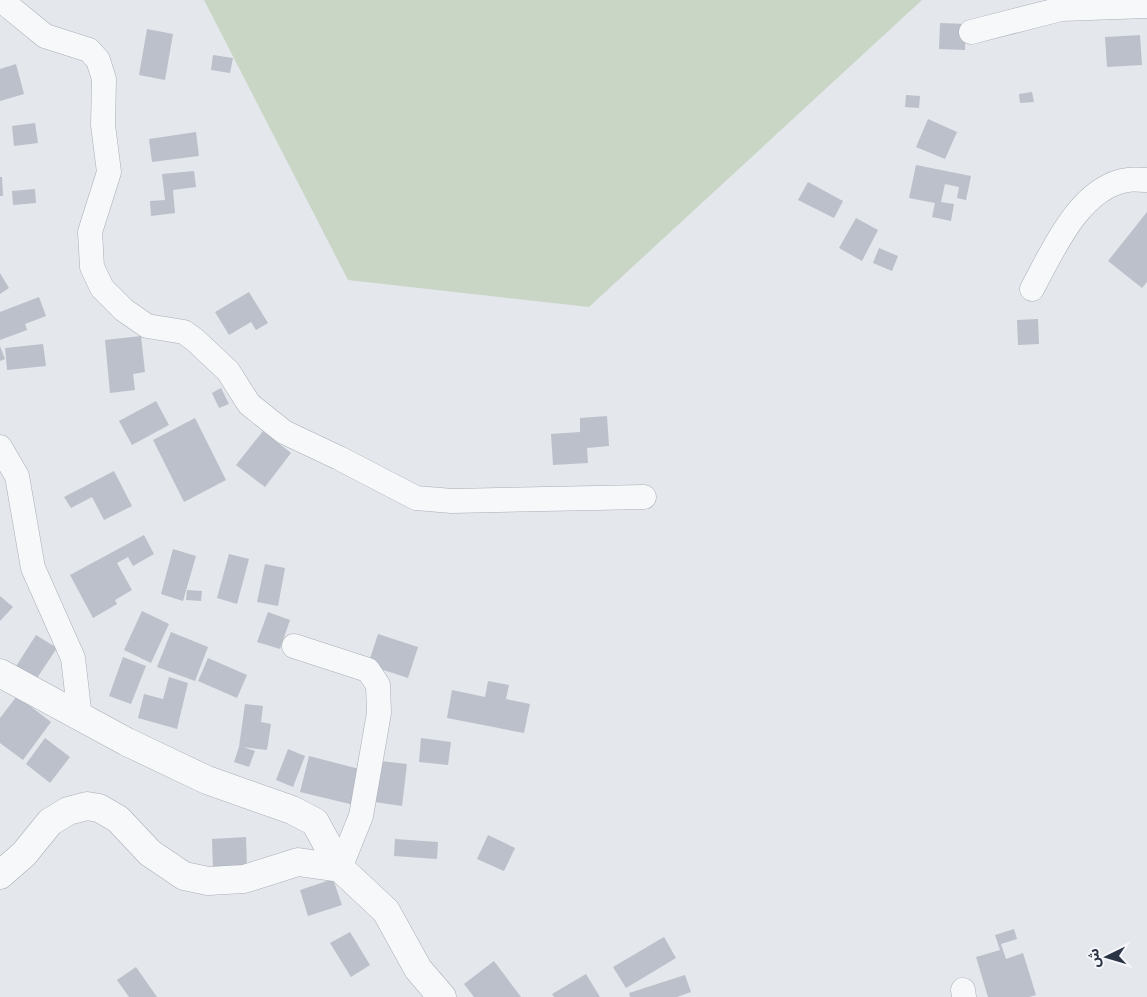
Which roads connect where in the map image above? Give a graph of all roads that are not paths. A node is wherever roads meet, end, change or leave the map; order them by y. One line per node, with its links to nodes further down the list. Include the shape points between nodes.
1 (1, 0): 7 (street, via 45,36 88,50 98,60 104,79 103,125 109,172 90,232 92,267 102,288 124,310 147,326 184,332 195,340 228,371 249,404 284,432 416,498 452,501)
2 (1147, 6): 3 (street, via 1061,9)
3 (971, 32)
4 (1147, 180): 5 (street, via 1128,180 1094,195 1065,227)
5 (1032, 289)
6 (0, 447): 10 (street, via 17,476 33,568 73,658)
7 (644, 497)
8 (294, 646): 11 (street, via 368,670 378,685 379,713 361,816)
9 (0, 673): 10 (street)
10 (80, 718): 11 (street, via 207,780 292,810 315,822)
11 (340, 868): 12 (street, via 298,862 244,878 208,881 184,876 150,853 118,819 99,808 87,806 68,811 50,822 24,854); 13 (street, via 386,911 418,969)
12 (0, 875)
13 (442, 997)

